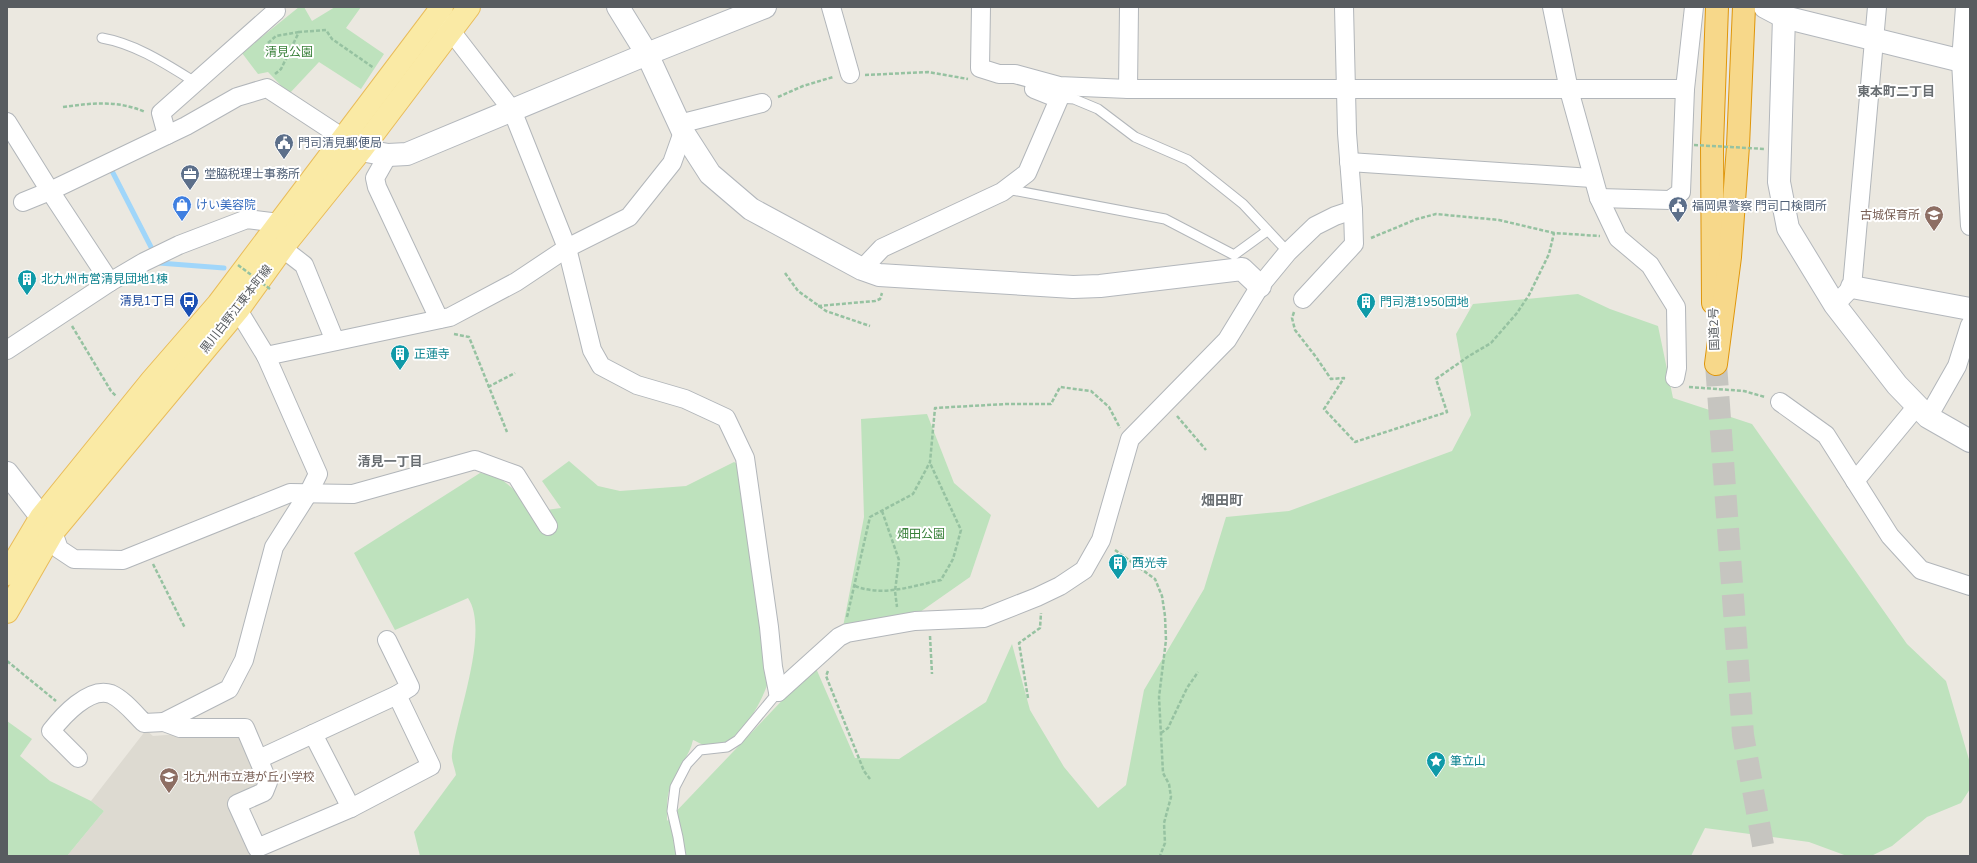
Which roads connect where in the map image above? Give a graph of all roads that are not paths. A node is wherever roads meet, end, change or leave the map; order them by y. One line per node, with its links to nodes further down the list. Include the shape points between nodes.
1 (469, 7): 19 (main road, 黒川白野江東本町線)
2 (618, 7): 22 (street)
3 (765, 7): 17 (street)
4 (831, 7): 24 (street)
5 (981, 7): 25 (street, via 980,68 999,74)
6 (1129, 7): 27 (street)
7 (1344, 7): 28 (street)
8 (1552, 7): 30 (street)
9 (1694, 7): 29 (street)
10 (1717, 7): 11 (highway, 国道2号, via 1712,145 1712,271 1716,364 1730,257)
11 (1744, 7)
12 (1765, 7): 18 (street)
13 (1877, 7): 21 (street)
14 (1965, 7): 23 (street)
15 (274, 8): 26 (street)
16 (439, 11): 19 (street); 37 (main road, 黒川白野江東本町線)
17 (734, 12): 22 (street)
18 (1784, 17): 21 (street); 57 (street, via 1779,182 1788,228)
19 (451, 30): 33 (street); 37 (main road, 黒川白野江東本町線)
20 (102, 38): 26 (lane, via 117,41 163,62)
21 (1875, 38): 23 (street); 55 (street)
22 (647, 54): 33 (street); 35 (street)
23 (1965, 62): 47 (street)
24 (850, 74)
25 (1014, 74): 27 (street, via 1059,86); 31 (street, via 1032,89)
26 (195, 82): 36 (street, via 161,113)
27 (1128, 89): 28 (street)
28 (1346, 89): 30 (street); 39 (street)
29 (1685, 89): 30 (street); 43 (street, via 1681,192 1670,200)
30 (1569, 90): 40 (street)
31 (1058, 98): 41 (street, via 1026,173); 48 (lane, via 1074,100 1098,110 1135,136 1188,160 1242,204)
32 (762, 103): 35 (street)
33 (512, 110): 38 (street, via 407,154); 50 (street)
34 (7, 122): 42 (street)
35 (681, 128): 50 (street, via 672,164 629,217); 52 (street, via 710,174 751,209)
36 (167, 135): 37 (street, via 237,97 267,88); 42 (street)
37 (352, 144): 38 (street); 46 (main road, 黒川白野江東本町線); 49 (main road, 黒川白野江東本町線)
38 (388, 155): 60 (street, via 375,178 377,187)
39 (1349, 162): 40 (street); 45 (street)
40 (1592, 178): 43 (street)
41 (1007, 189): 48 (lane, via 1165,219 1234,255); 52 (street, via 942,222 882,248)
42 (50, 191): 44 (street); 53 (street)
43 (1598, 198): 65 (street, via 1618,238 1650,265 1676,308)
44 (23, 202)
45 (1353, 210): 51 (street, via 1315,226); 56 (street, via 1354,244)
46 (279, 223): 53 (street, via 248,218 179,245); 72 (main road, 黒川白野江東本町線, via 218,304 152,380)
47 (1970, 226)
48 (1267, 231): 51 (lane)
49 (282, 248): 59 (main road, 黒川白野江東本町線); 62 (street, via 304,265)
50 (567, 248): 60 (street, via 516,282 450,317); 78 (street, via 592,350 601,366 637,385 685,399 726,418 745,458)
51 (1288, 252): 54 (street)
52 (862, 269): 54 (street, via 884,275 1074,287 1242,269)
53 (110, 282): 63 (street)
54 (1260, 286): 78 (street, via 1227,340 1130,439 1102,540 1084,570 1060,586 984,618 916,621 848,633 839,637)
55 (1852, 287): 57 (street); 58 (street)
56 (1303, 299)
57 (1835, 305): 67 (street, via 1897,385)
58 (1970, 309)
59 (238, 310): 64 (street); 72 (main road, 黒川白野江東本町線)
60 (435, 320): 62 (street)
61 (1970, 325): 67 (street, via 1957,366)
62 (335, 341): 64 (street)
63 (7, 350)
64 (266, 356): 71 (street, via 318,474)
65 (1675, 378)
66 (1780, 402): 70 (street, via 1826,435)
67 (1922, 411): 68 (street); 70 (street)
68 (1970, 441)
69 (7, 473): 72 (street)
70 (1855, 480): 75 (street, via 1890,536 1921,570)
71 (309, 492): 72 (street, via 290,492 124,560 74,559 59,549); 73 (street, via 353,494 475,460 516,475); 80 (street, via 274,547 244,660 229,689)
72 (47, 524): 74 (main road, 黒川白野江東本町線); 76 (main road, 黒川白野江東本町線)
73 (548, 526)
74 (7, 574)
75 (1970, 586)
76 (7, 612)
77 (387, 640): 79 (street, via 410,687)
78 (778, 692): 85 (lane, via 738,740 727,747 700,750 687,764 675,787 672,810)
79 (397, 695): 81 (street); 84 (street, via 431,766)
80 (164, 722): 82 (street, via 144,722 123,702 110,694 97,694 77,703 51,732); 83 (street, via 180,728 245,728)
81 (313, 734): 83 (street); 84 (street)
82 (78, 758)
83 (259, 759): 84 (street, via 268,782 264,792 237,804 257,848)
84 (351, 808)
85 (681, 856)

